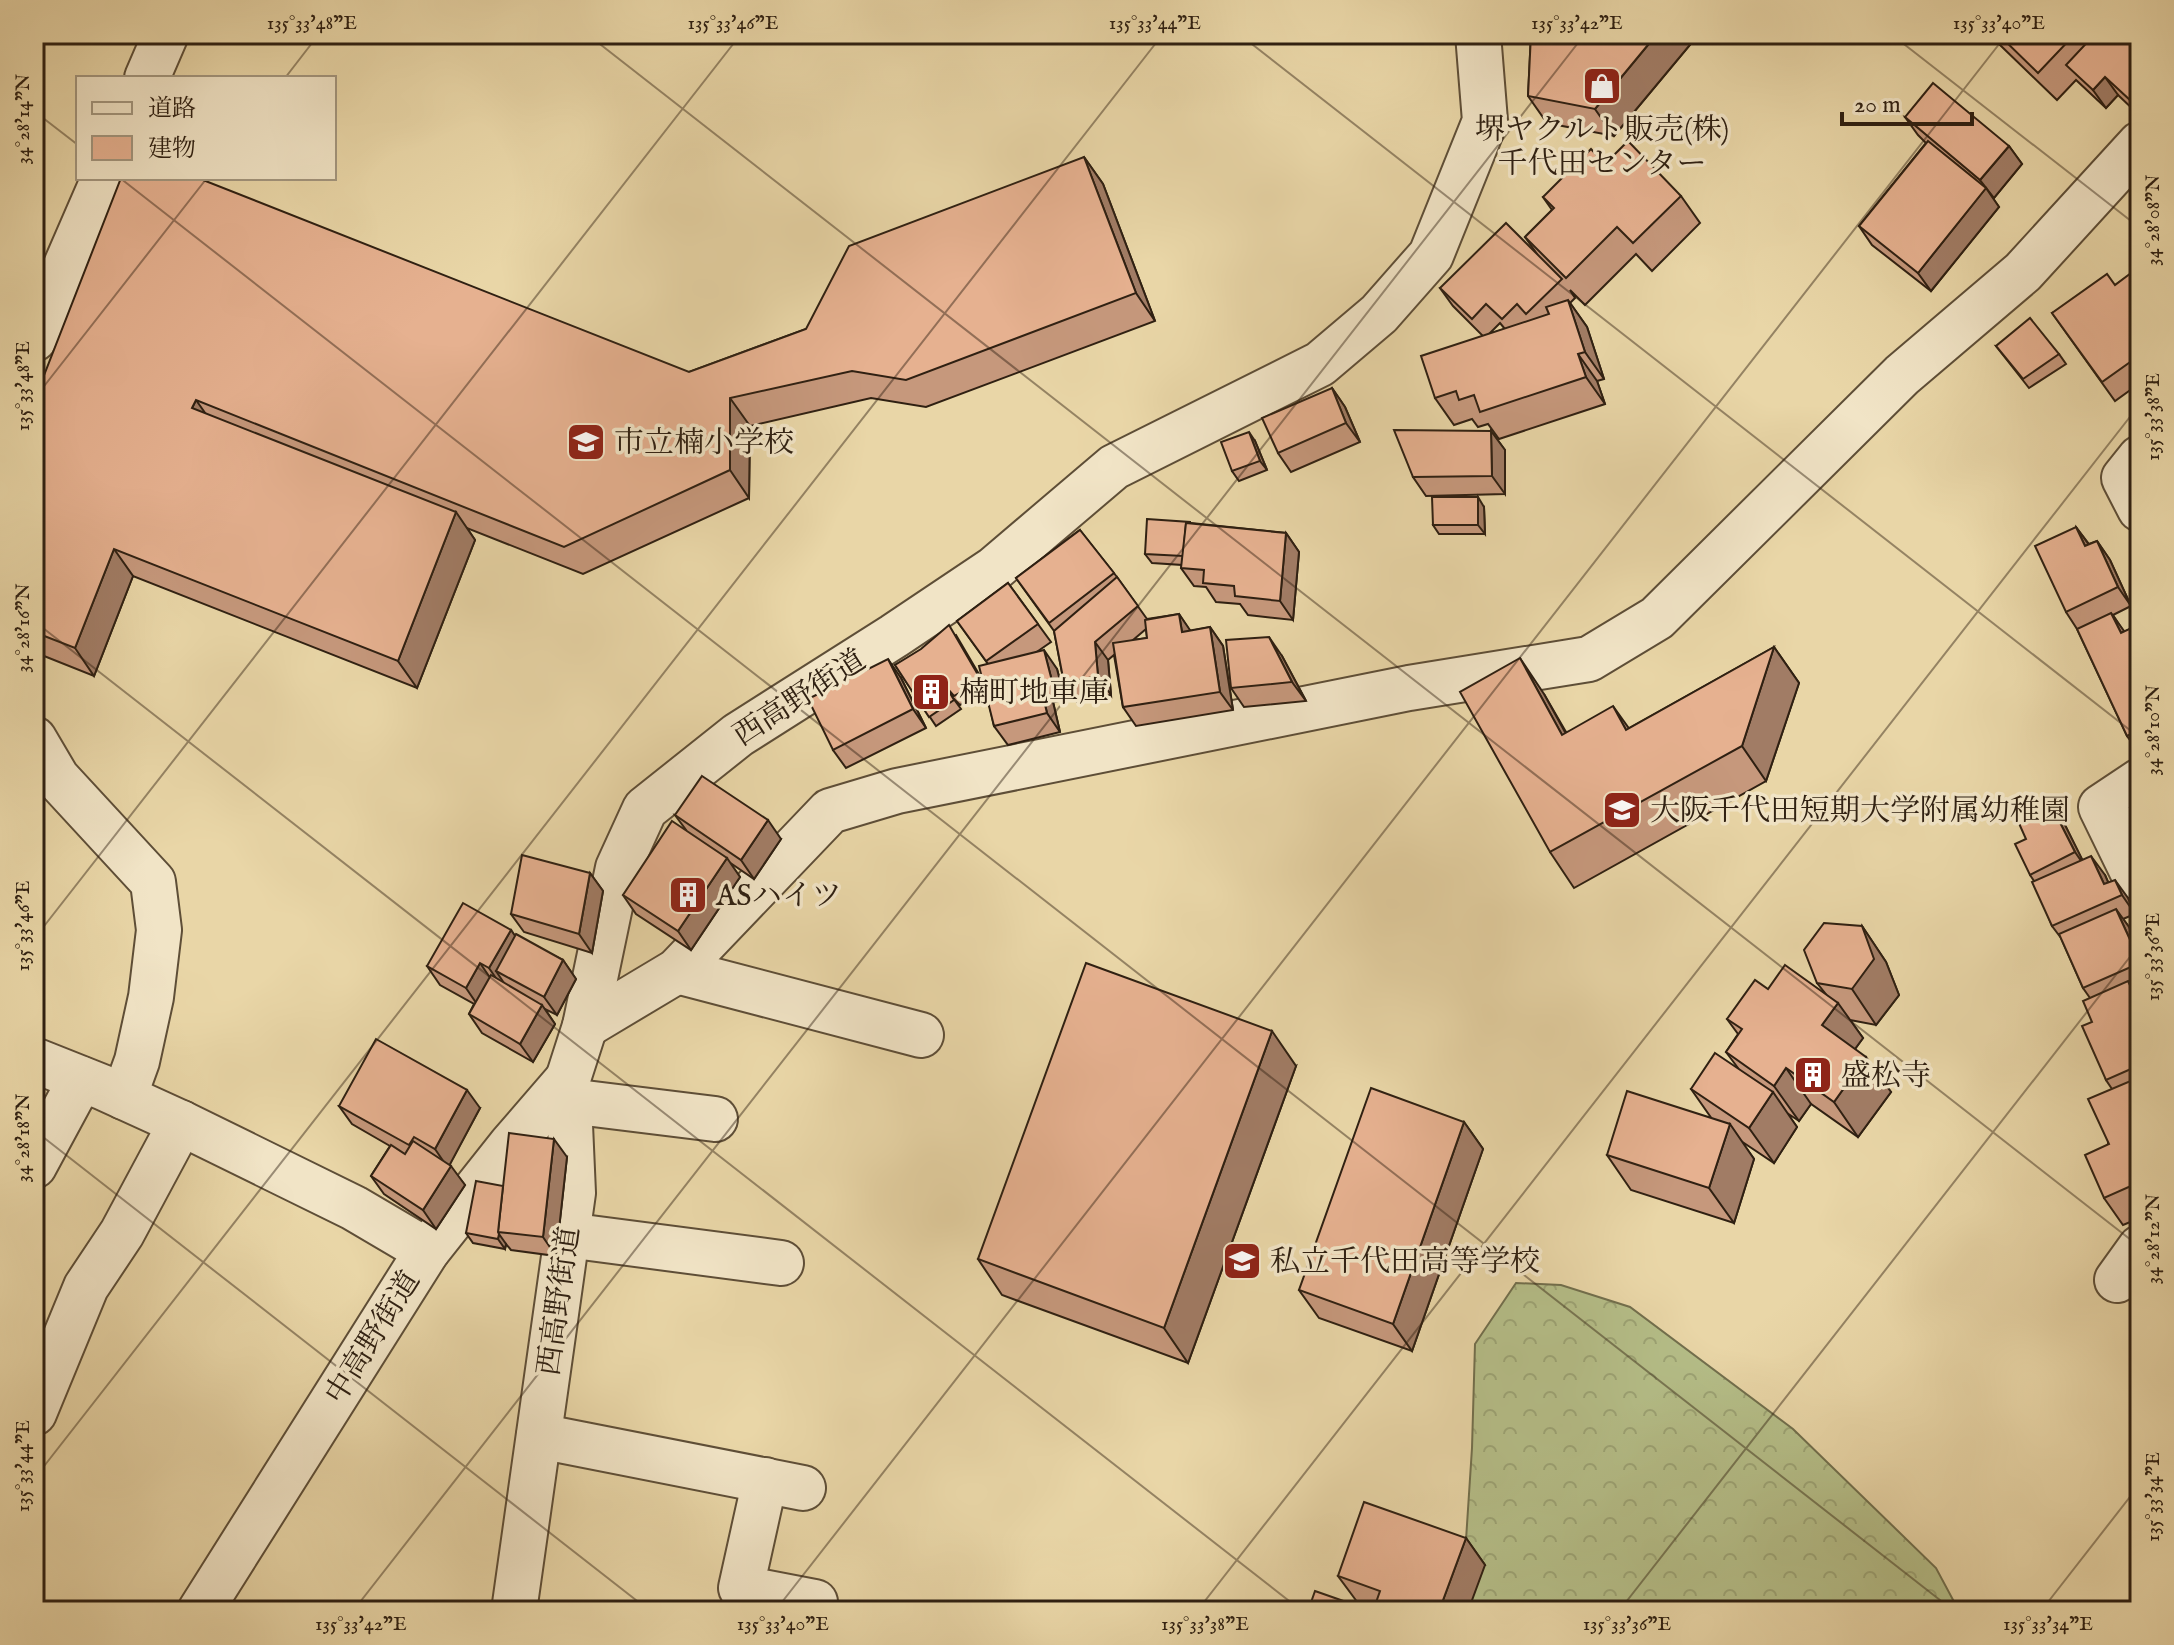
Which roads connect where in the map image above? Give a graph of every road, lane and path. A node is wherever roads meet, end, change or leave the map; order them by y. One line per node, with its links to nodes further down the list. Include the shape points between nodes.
1 (166, 34): 3 (street)
2 (1478, 34): 13 (street, 西高野街道, via 1485,121 1431,255 1379,314 1320,364 1114,467 994,569 738,735 645,809 618,868)
3 (148, 76)
4 (2140, 144): 12 (street, via 2023,272 1902,375 1657,618 1589,659 1316,706 897,791 830,811)
5 (103, 180): 6 (street)
6 (34, 339)
7 (2140, 458): 8 (street, via 2124,478)
8 (2140, 509)
9 (34, 739): 18 (street, via 57,778 153,882 159,930 151,997)
10 (2140, 781): 11 (street, via 2101,807)
11 (2140, 887)
12 (677, 971): 13 (street); 14 (street)
13 (585, 1026): 17 (street, 西高野街道)
14 (921, 1035)
15 (34, 1060): 16 (street)
16 (81, 1079): 18 (street); 21 (street)
17 (568, 1090): 19 (street); 22 (street, 西高野街道, via 573,1193); 23 (street, 中高野街道, via 511,1145)
18 (124, 1097): 20 (street)
19 (715, 1119)
20 (181, 1123): 23 (street, via 354,1208); 25 (street, via 122,1233 86,1287)
21 (34, 1166)
22 (567, 1235): 24 (street); 26 (street, 西高野街道)
23 (427, 1251): 28 (street, 中高野街道)
24 (781, 1263)
25 (34, 1413)
26 (539, 1436): 27 (street, via 784,1484 741,1588); 29 (street, 西高野街道)
27 (815, 1602)
28 (200, 1611)
29 (514, 1611)

